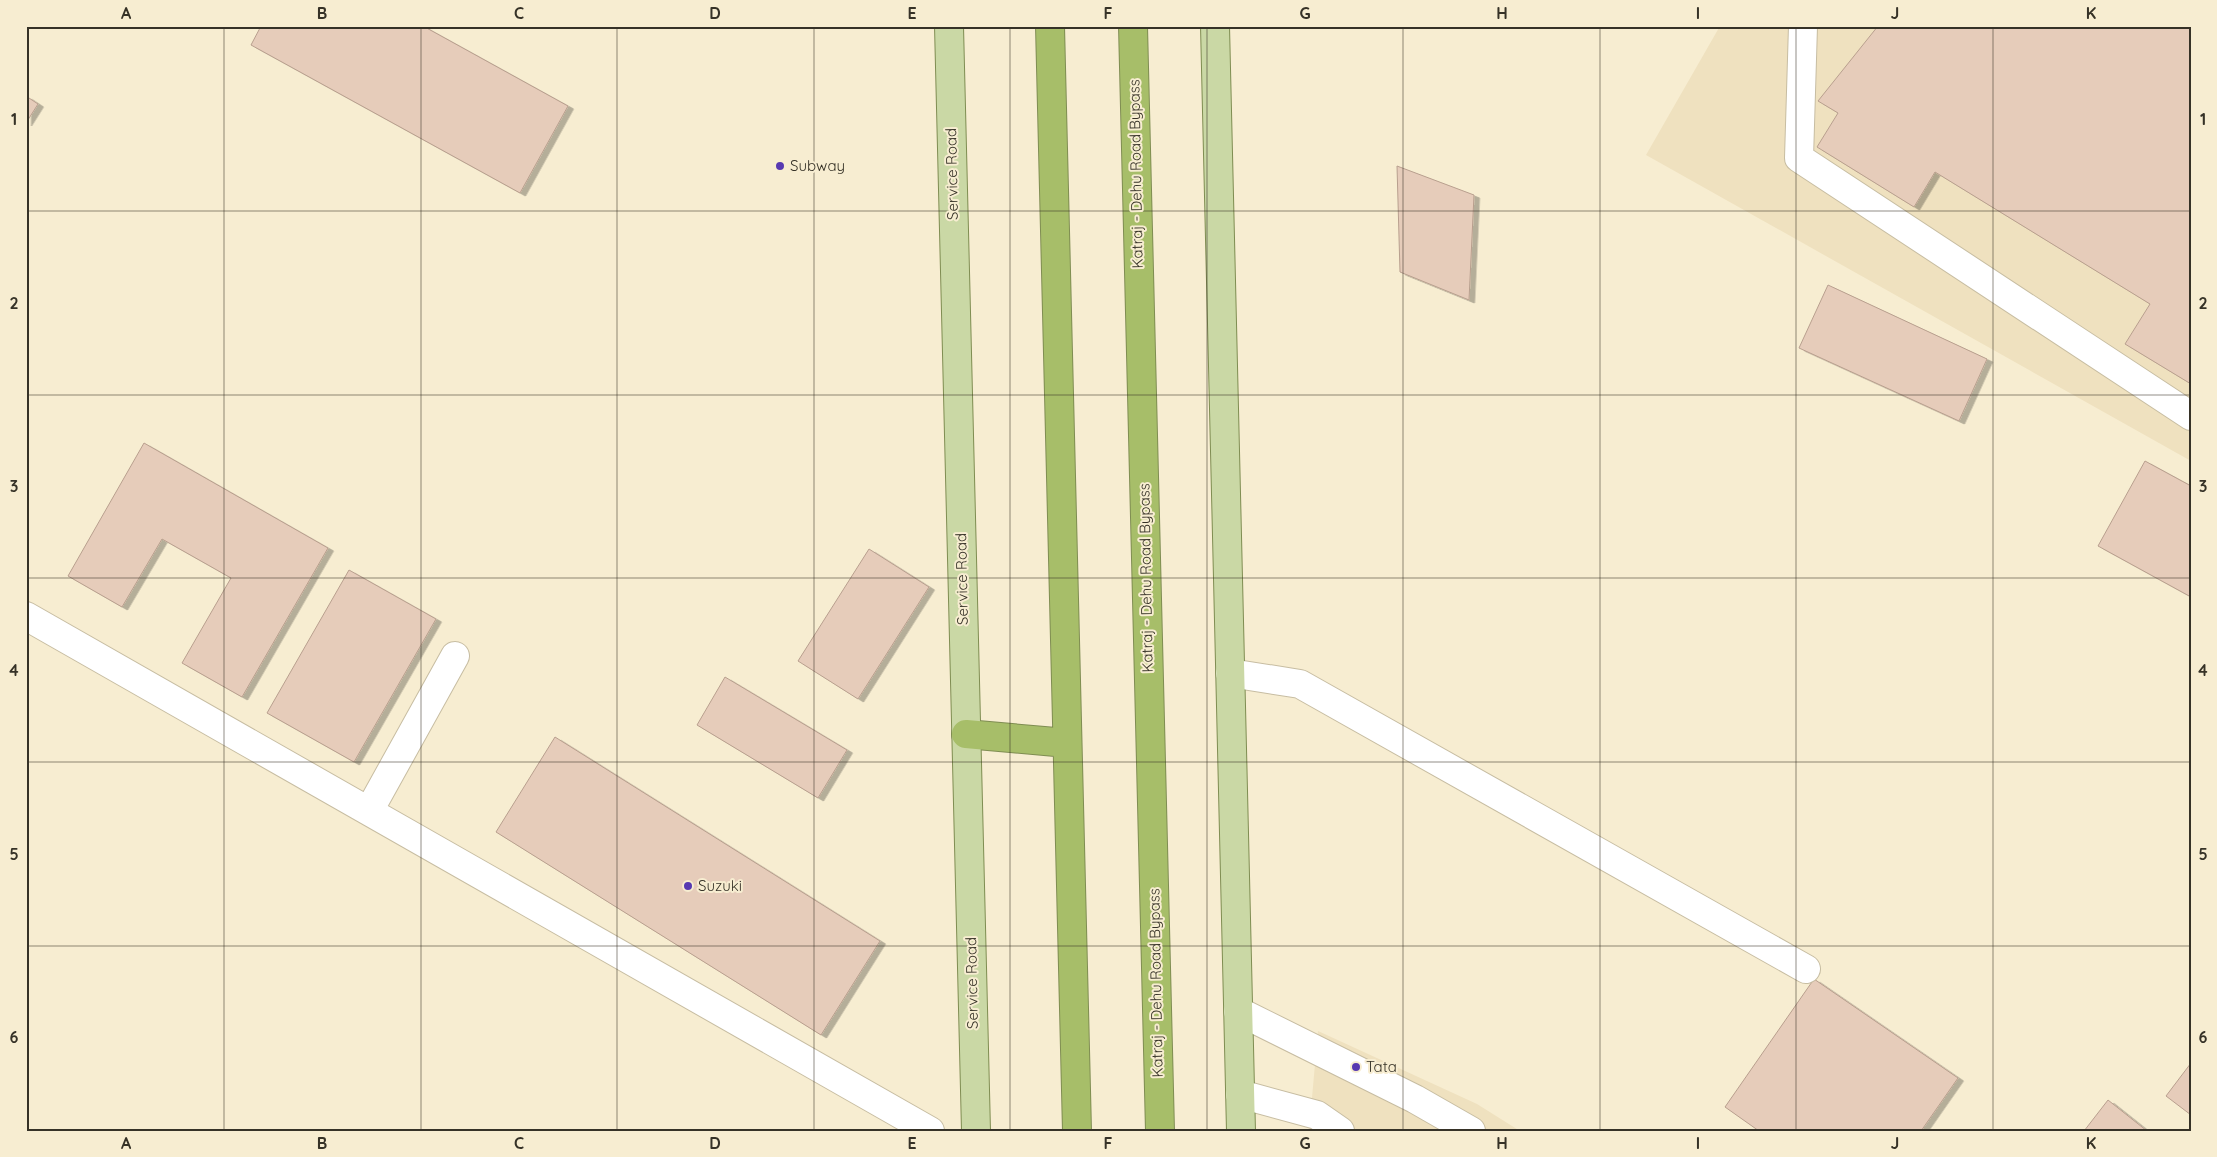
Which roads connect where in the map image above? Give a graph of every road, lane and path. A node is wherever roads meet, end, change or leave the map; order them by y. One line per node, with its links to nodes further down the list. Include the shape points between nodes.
1 (949, 26): 10 (main road, Service Road)
2 (1050, 26): 11 (highway)
3 (1132, 26): 19 (highway, Katraj - Dehu Road Bypass)
4 (1215, 26): 9 (main road)
5 (1803, 26): 6 (street, via 1799,158)
6 (2191, 416)
7 (26, 616): 12 (street)
8 (455, 656): 12 (street)
9 (1230, 673): 13 (street, via 1300,684); 14 (main road)
10 (966, 734): 11 (highway); 17 (main road, Service Road)
11 (1067, 743): 18 (highway)
12 (369, 811): 16 (street)
13 (1806, 969)
14 (1238, 1011): 15 (main road); 22 (street, via 1415,1099)
15 (1240, 1094): 20 (main road); 21 (street, via 1317,1115)
16 (930, 1131)
17 (976, 1131)
18 (1077, 1131)
19 (1160, 1131)
20 (1241, 1131)
21 (1340, 1131)
22 (1470, 1131)

